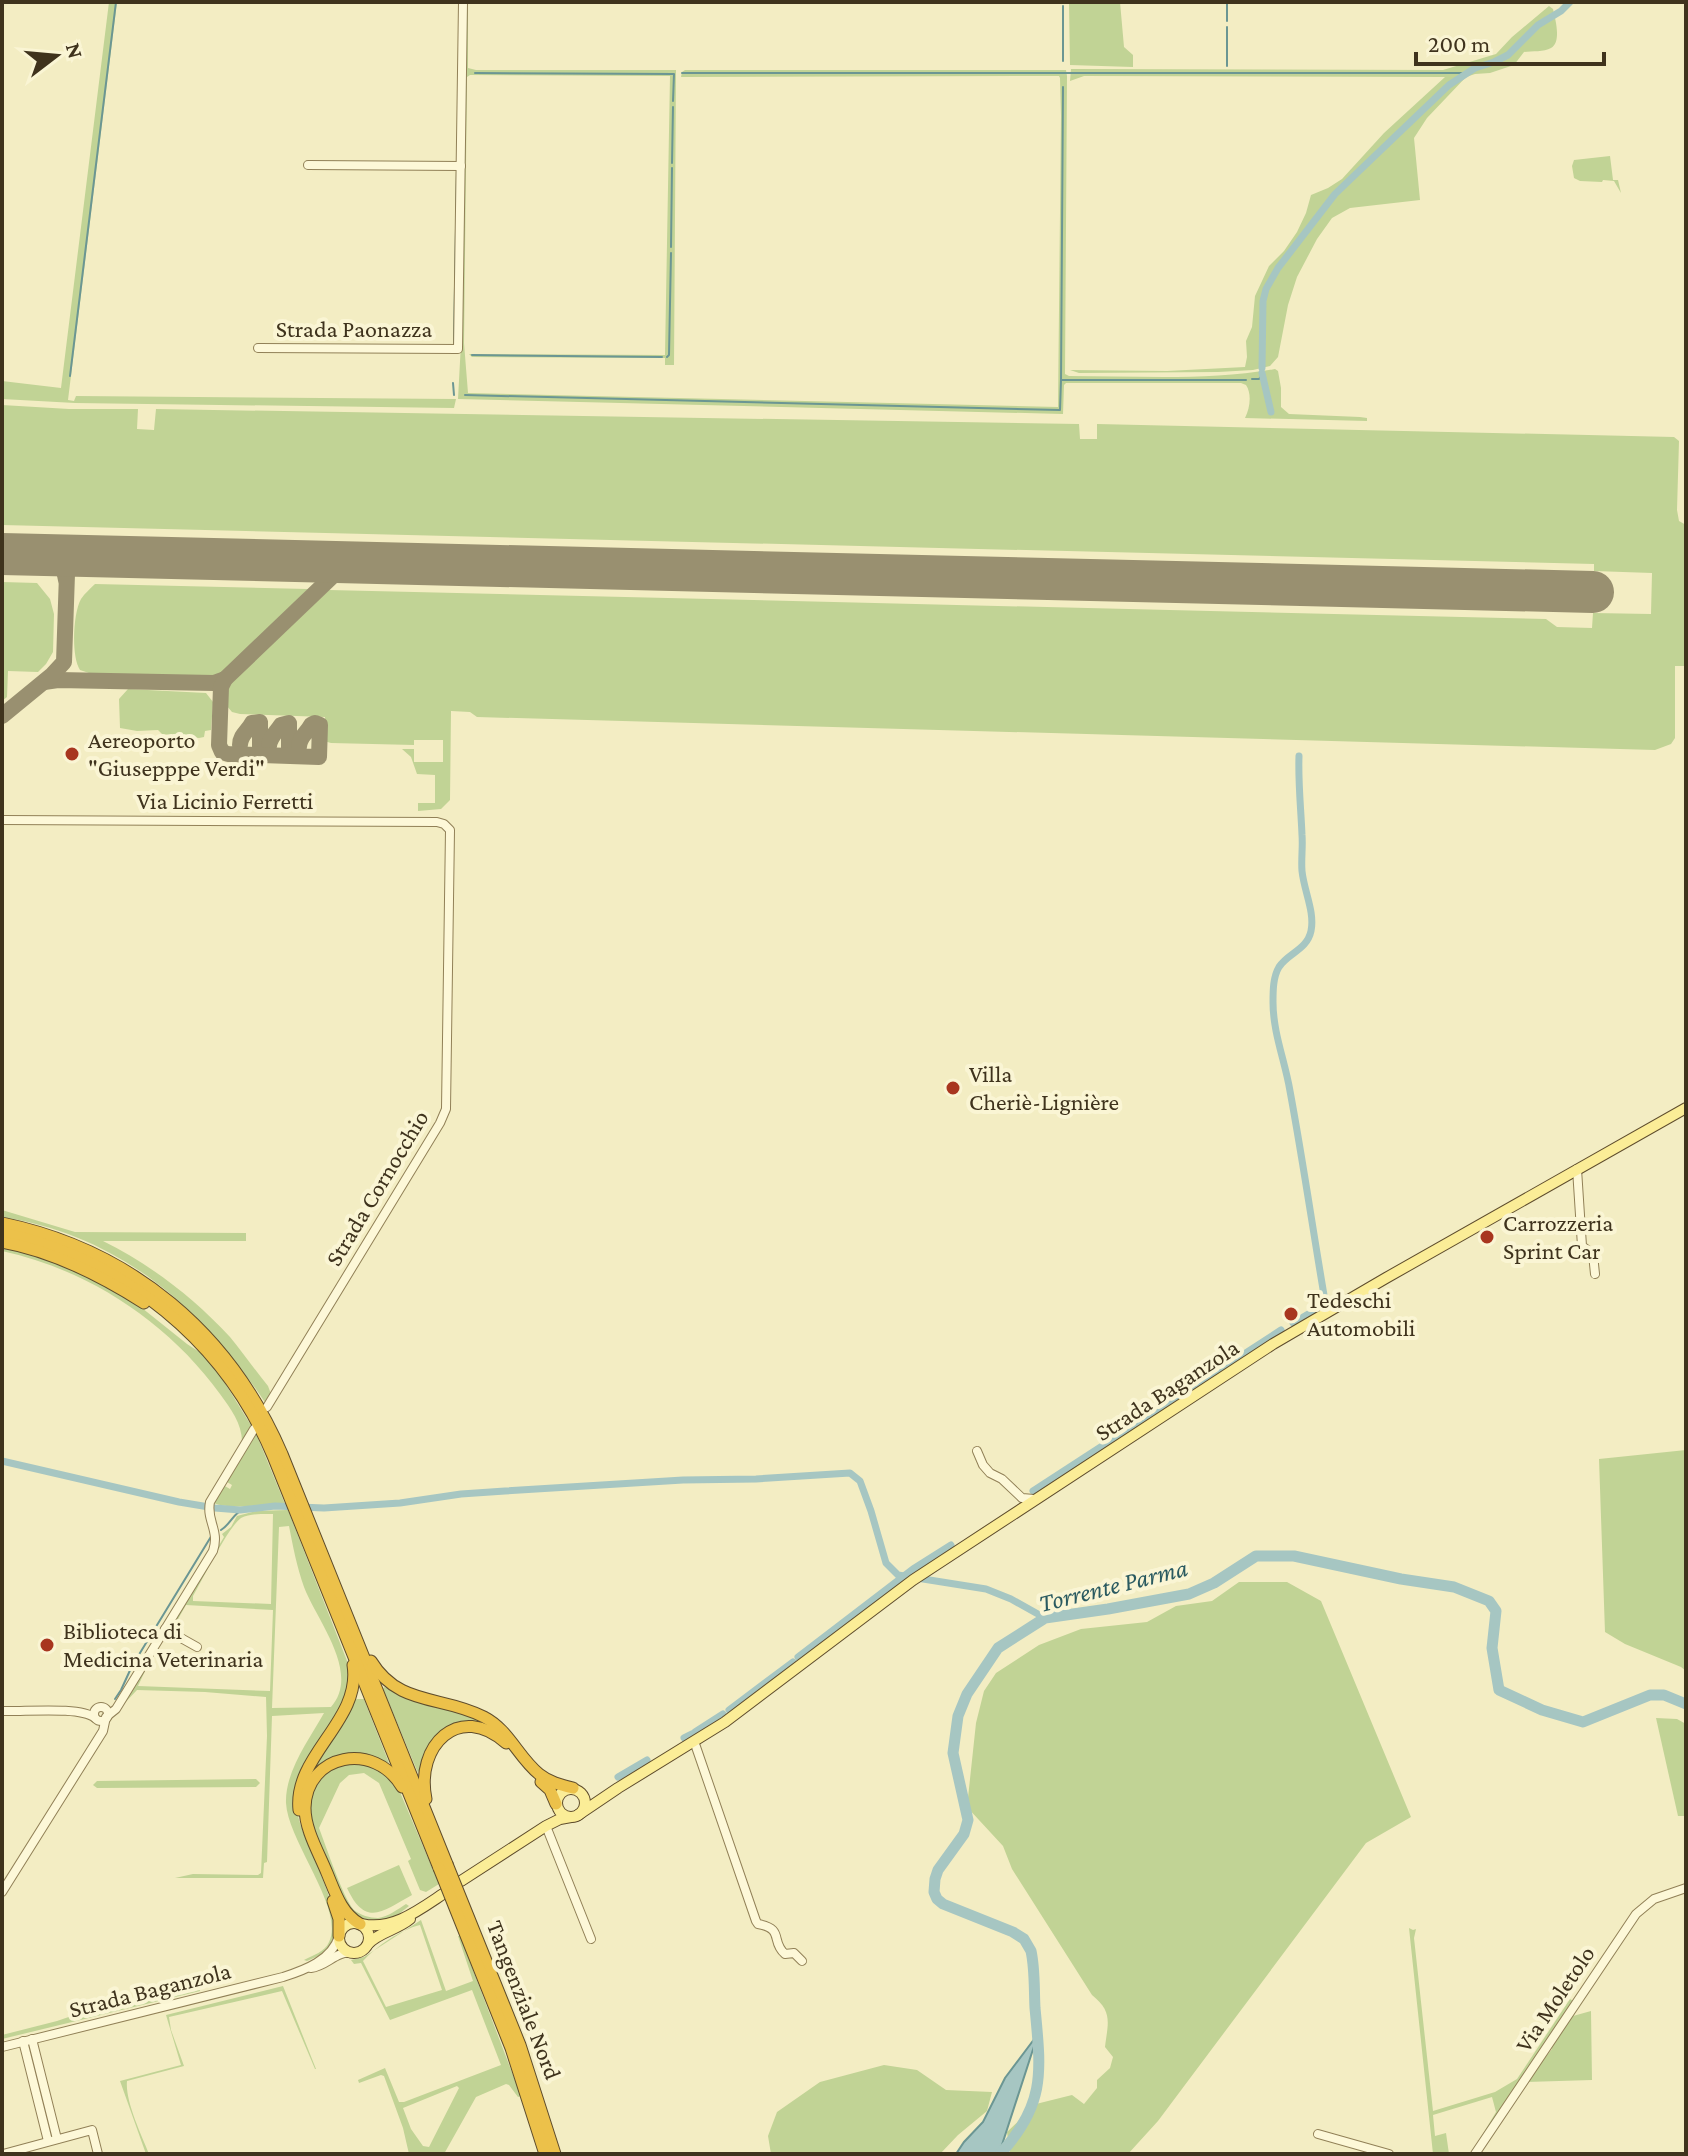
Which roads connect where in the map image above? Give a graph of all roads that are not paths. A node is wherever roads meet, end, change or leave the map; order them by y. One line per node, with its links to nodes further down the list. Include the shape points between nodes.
1 (463, 2): 3 (street, Strada Paonazza)
2 (308, 165): 3 (street)
3 (461, 166): 4 (street, Strada Paonazza, via 458,349)
4 (258, 348)
5 (2, 820): 6 (street, Via Licinio Ferretti)
6 (446, 825): 14 (street, Strada Cornocchio, via 451,845 446,1109)
7 (1686, 1108): 8 (main road, Strada Baganzola)
8 (1577, 1169): 12 (street, via 1582,1246 1593,1254); 19 (main road, Strada Baganzola, via 1309,1322)
9 (2, 1221): 17 (highway, via 83,1248 125,1270 190,1320 251,1393 271,1429)
10 (2, 1233): 13 (highway, via 59,1249 110,1273 157,1304)
11 (2, 1242): 13 (highway, via 94,1274 148,1305)
12 (1595, 1274)
13 (204, 1347): 17 (highway, via 245,1401)
14 (267, 1407)
15 (254, 1429): 25 (street, via 209,1506 217,1539 213,1551)
16 (977, 1451): 18 (street, via 983,1465)
17 (284, 1471): 22 (highway)
18 (1016, 1496): 19 (street); 20 (street); 21 (street)
19 (1039, 1499): 20 (main road, Strada Baganzola)
20 (1023, 1508): 21 (main road, Strada Baganzola)
21 (1010, 1517): 29 (main road, Strada Baganzola, via 915,1579)
22 (312, 1542): 23 (highway); 24 (highway)
23 (334, 1582): 30 (highway, via 368,1657 386,1680 411,1695 486,1718 539,1774); 36 (highway)
24 (340, 1623): 35 (highway); 43 (highway, via 353,1668 352,1693 308,1768 298,1796 303,1825 337,1910)
25 (165, 1629): 26 (street); 28 (street, via 115,1711)
26 (197, 1647)
27 (2, 1711): 28 (street)
28 (100, 1714): 39 (street, via 105,1727)
29 (694, 1741): 31 (main road, Strada Baganzola); 47 (street, via 756,1921 776,1932 780,1950)
30 (575, 1789): 31 (main road); 32 (main road, via 560,1793); 33 (main road, via 585,1803)
31 (611, 1793): 33 (main road, Strada Baganzola)
32 (556, 1804): 33 (main road, via 560,1813); 34 (main road); 36 (highway, via 549,1788 497,1736 473,1727 447,1733 432,1748 424,1773)
33 (575, 1816): 34 (main road, Strada Baganzola)
34 (546, 1826): 37 (main road, Strada Baganzola); 44 (street)
35 (431, 1850): 36 (highway); 42 (highway, via 400,1785 385,1767 350,1758 319,1774 307,1796 307,1825 342,1906)
36 (444, 1863): 55 (highway, bridge); 56 (highway, Tangenziale Nord, bridge, via 520,2045)
37 (461, 1881)
38 (1686, 1888): 58 (street, Via Moletolo, via 1654,1899 1636,1914)
39 (2, 1892)
40 (443, 1894): 41 (main road, Strada Baganzola)
41 (417, 1911): 42 (main road, Strada Baganzola, via 385,1925); 45 (main road, Strada Baganzola)
42 (360, 1924): 43 (main road, Strada Baganzola, via 345,1926); 45 (main road, via 368,1932)
43 (339, 1936): 46 (main road, via 341,1946); 48 (street, Strada Baganzola, via 332,1951)
44 (591, 1939)
45 (368, 1944): 46 (main road, Strada Baganzola)
46 (351, 1953): 48 (street, Strada Baganzola)
47 (802, 1961)
48 (307, 1969): 49 (street, Strada Baganzola)
49 (28, 2040): 50 (street, Strada Baganzola); 52 (street)
50 (2, 2047)
51 (1318, 2134): 57 (street)
52 (53, 2140): 53 (street); 54 (street, via 92,2130)
53 (3, 2153)
54 (98, 2154)
55 (545, 2154)
56 (555, 2154)
57 (1389, 2154)
58 (1475, 2154)

